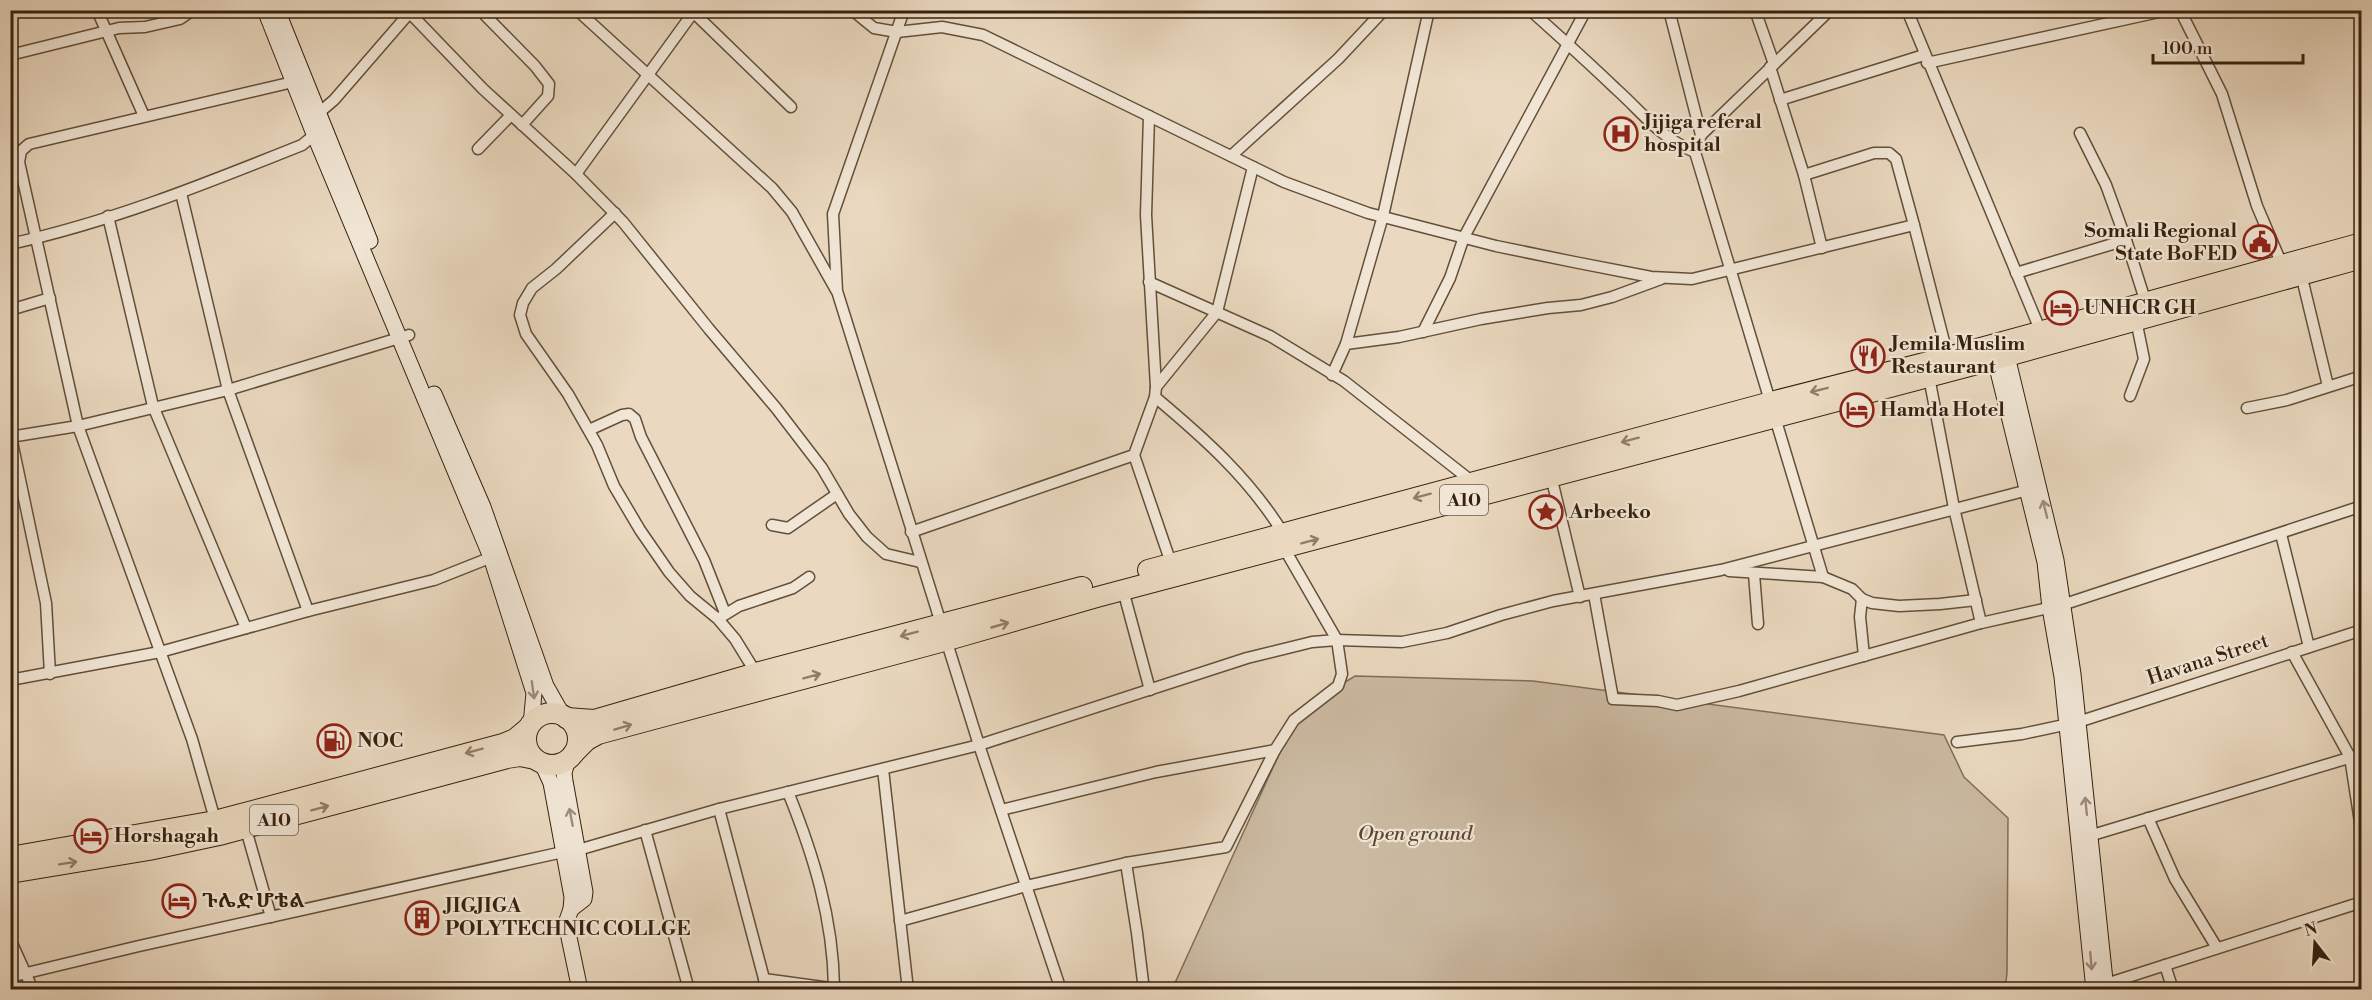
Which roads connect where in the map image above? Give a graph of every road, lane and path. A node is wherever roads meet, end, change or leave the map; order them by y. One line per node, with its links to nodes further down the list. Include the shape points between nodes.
1 (97, 10): 21 (street)
2 (193, 10): 21 (street, via 180,19)
3 (265, 10): 28 (main road)
4 (277, 10): 34 (main road)
5 (480, 10): 35 (street, via 549,84 548,96)
6 (577, 10): 27 (street)
7 (852, 10): 22 (street, via 874,28)
8 (904, 10): 22 (street)
9 (1384, 10): 40 (street, via 1338,60)
10 (1429, 10): 47 (street)
11 (1530, 10): 23 (street)
12 (1586, 10): 23 (street)
13 (1669, 10): 37 (street)
14 (1755, 10): 26 (street)
15 (1830, 10): 26 (street)
16 (1907, 10): 25 (street)
17 (2168, 10): 25 (street)
18 (2180, 10): 57 (street, via 2222,94 2257,206)
19 (410, 11): 31 (street); 34 (street)
20 (693, 11): 27 (street); 30 (street)
21 (106, 31): 24 (street); 32 (street)
22 (897, 32): 33 (street, via 942,27 983,35); 61 (street, via 833,214)
23 (1567, 44): 39 (street, via 1656,129 1675,144); 49 (street)
24 (10, 55)
25 (1925, 59): 29 (street); 58 (street)
26 (1772, 66): 29 (street); 37 (street)
27 (648, 74): 42 (street); 61 (street, via 772,188 792,212)
28 (293, 82): 32 (street); 34 (main road)
29 (1780, 100): 43 (street)
30 (791, 107)
31 (511, 115): 35 (street); 38 (street)
32 (144, 116): 50 (street, via 29,144 21,151 19,162)
33 (1149, 116): 40 (street); 60 (street)
34 (316, 125): 44 (street, via 302,145); 68 (main road)
35 (522, 125): 42 (street)
36 (2080, 133): 51 (street, via 2106,185)
37 (1701, 135): 39 (street)
38 (478, 149)
39 (1695, 152): 56 (street)
40 (1231, 156): 41 (street)
41 (1253, 167): 47 (street, via 1284,182); 64 (street)
42 (576, 174): 45 (street)
43 (1804, 175): 48 (street, via 1874,153 1889,153 1896,159); 54 (street)
44 (181, 193): 46 (street); 76 (street)
45 (615, 213): 83 (street, via 532,288 520,315 526,334); 89 (street, via 776,408)
46 (108, 216): 50 (street); 79 (street)
47 (1383, 216): 49 (street); 69 (street)
48 (1914, 225): 54 (street); 71 (street)
49 (1464, 237): 59 (street); 66 (street, via 1450,278)
50 (37, 238): 53 (street); 62 (street)
51 (2126, 240): 58 (street); 65 (street)
52 (2361, 243): 57 (highway, A10)
53 (10, 244)
54 (1821, 248): 56 (street)
55 (2361, 258): 57 (highway, A10)
56 (1731, 271): 59 (street, via 1692,279); 81 (street)
57 (2290, 272): 65 (highway, A10); 75 (street)
58 (2016, 273): 67 (street)
59 (1665, 278): 66 (street, via 1581,305 1481,319)
60 (1149, 282): 64 (street); 77 (street)
61 (837, 291): 93 (street)
62 (50, 298): 63 (street); 82 (street)
63 (10, 310)
64 (1217, 312): 72 (street, via 1270,336); 77 (street)
65 (2141, 312): 67 (highway, A10); 70 (highway, A10); 78 (street, via 2144,358)
66 (1423, 332): 69 (street)
67 (2041, 332): 70 (highway, A10)
68 (404, 337): 76 (street); 97 (main road)
69 (1346, 344): 72 (street)
70 (1999, 351): 71 (highway, A10); 74 (highway, A10); 88 (main road); 109 (main road, one-way to 70, via 2056,560 2046,513)
71 (1948, 357): 81 (highway, A10, one-way to 81)
72 (1332, 375): 87 (street)
73 (2361, 376): 75 (street)
74 (1929, 377): 81 (highway, A10); 91 (street)
75 (2328, 387): 80 (street)
76 (228, 390): 79 (street); 110 (street)
77 (1155, 392): 85 (street); 95 (street, via 1240,473 1266,505)
78 (2130, 396)
79 (153, 406): 82 (street); 114 (street)
80 (2247, 408)
81 (1773, 409): 86 (highway, A10); 87 (highway, A10, one-way to 87); 96 (street)
82 (78, 426): 84 (street); 119 (street)
83 (589, 430): 111 (street, via 614,486 669,572 690,596); 111 (street, via 622,415 629,414 635,419 704,560)
84 (11, 437): 123 (street, via 46,603)
85 (1134, 455): 93 (street); 99 (street)
86 (1551, 476): 87 (highway, A10); 106 (street)
87 (1479, 488): 95 (highway, A10)
88 (2028, 490): 91 (street); 109 (main road)
89 (837, 494): 92 (street, via 788,528); 98 (street, via 867,537 886,554)
90 (2361, 506): 94 (street)
91 (1954, 508): 96 (street); 108 (street)
92 (772, 525)
93 (911, 532): 98 (street)
94 (2281, 534): 109 (street); 118 (street)
95 (1284, 540): 99 (highway, A10); 104 (highway, A10); 117 (street)
96 (1815, 547): 100 (street); 103 (street)
97 (496, 556): 110 (street, via 434,580); 126 (main road, via 546,686); 128 (main road, one-way to 128, via 534,693)
98 (920, 562): 116 (street)
99 (1171, 563): 116 (highway, A10)
100 (1721, 570): 101 (street); 105 (street)
101 (1754, 574): 103 (street); 113 (street)
102 (809, 576): 111 (street, via 793,588 739,606)
103 (1823, 577): 107 (street, via 1852,589)
104 (1123, 590): 116 (highway, A10, one-way to 104); 125 (street)
105 (1594, 594): 106 (street); 121 (street, via 1616,700 1677,705)
106 (1580, 597): 117 (street, via 1402,642)
107 (1862, 599): 108 (street, via 1899,606); 121 (street)
108 (1976, 600): 112 (street)
109 (2056, 606): 112 (street); 127 (main road, via 2062,677)
110 (308, 611): 114 (street)
111 (722, 616): 122 (street)
112 (1981, 623): 121 (street)
113 (1758, 624)
114 (246, 628): 119 (street)
115 (2361, 630): 118 (street, Havana Street)
116 (945, 632): 122 (highway, A10, one-way to 122); 130 (street); 133 (highway, A10, one-way to 116, via 598,734)
117 (1337, 639): 125 (street, via 1247,658); 131 (street, via 1342,674 1338,686 1294,720)
118 (2309, 647): 120 (street, Havana Street)
119 (160, 651): 123 (street); 142 (street, via 192,739)
120 (2292, 652): 127 (street, Havana Street); 134 (street)
121 (1864, 656)
122 (756, 673): 126 (highway, A10, via 594,720)
123 (50, 674): 124 (street)
124 (10, 680)
125 (1150, 690): 130 (street)
126 (565, 717): 128 (highway, A10, via 546,714); 133 (highway, via 578,737)
127 (2072, 723): 129 (street, Havana Street); 145 (main road, one-way to 127); 161 (main road, one-way to 161)
128 (529, 727): 135 (highway, via 526,746); 141 (highway, A10, one-way to 141, via 503,744)
129 (1957, 742)
130 (980, 746): 136 (street); 139 (street)
131 (1275, 750): 139 (street, via 1156,772); 148 (street, via 1226,848)
132 (2361, 754): 134 (street)
133 (571, 756): 135 (highway, A10, via 559,764); 146 (main road, one-way to 133, via 564,773)
134 (2350, 757): 140 (street); 144 (street)
135 (539, 761): 141 (highway, A10, one-way to 135, via 507,758 520,756); 146 (main road, via 551,783)
136 (883, 769): 137 (street); 153 (street)
137 (788, 792): 138 (street); 160 (street, via 809,845 828,917)
138 (719, 809): 143 (street); 159 (street)
139 (1001, 810): 150 (street)
140 (2148, 818): 145 (street); 155 (street, via 2175,879)
141 (243, 821): 142 (highway, A10); 152 (street)
142 (217, 828): 147 (highway, A10); 149 (highway, A10, one-way to 142, via 149,850)
143 (645, 830): 146 (street); 164 (street)
144 (2361, 835)
145 (2089, 836): 161 (main road)
146 (570, 851): 152 (street); 163 (main road, via 585,899 571,909 566,923)
147 (10, 857)
148 (1126, 863): 150 (street); 167 (street)
149 (10, 873)
150 (1026, 886): 153 (street); 166 (street)
151 (2361, 902): 155 (street)
152 (271, 917): 157 (street)
153 (900, 921): 165 (street)
154 (10, 939): 157 (street)
155 (2217, 948): 156 (street)
156 (2165, 965): 161 (street); 168 (street)
157 (25, 973): 158 (street); 162 (street)
158 (10, 977)
159 (766, 984): 160 (street)
160 (840, 988)
161 (2102, 988)
162 (33, 990)
163 (580, 990)
164 (689, 990)
165 (908, 990)
166 (1061, 990)
167 (1144, 990)
168 (2173, 990)

